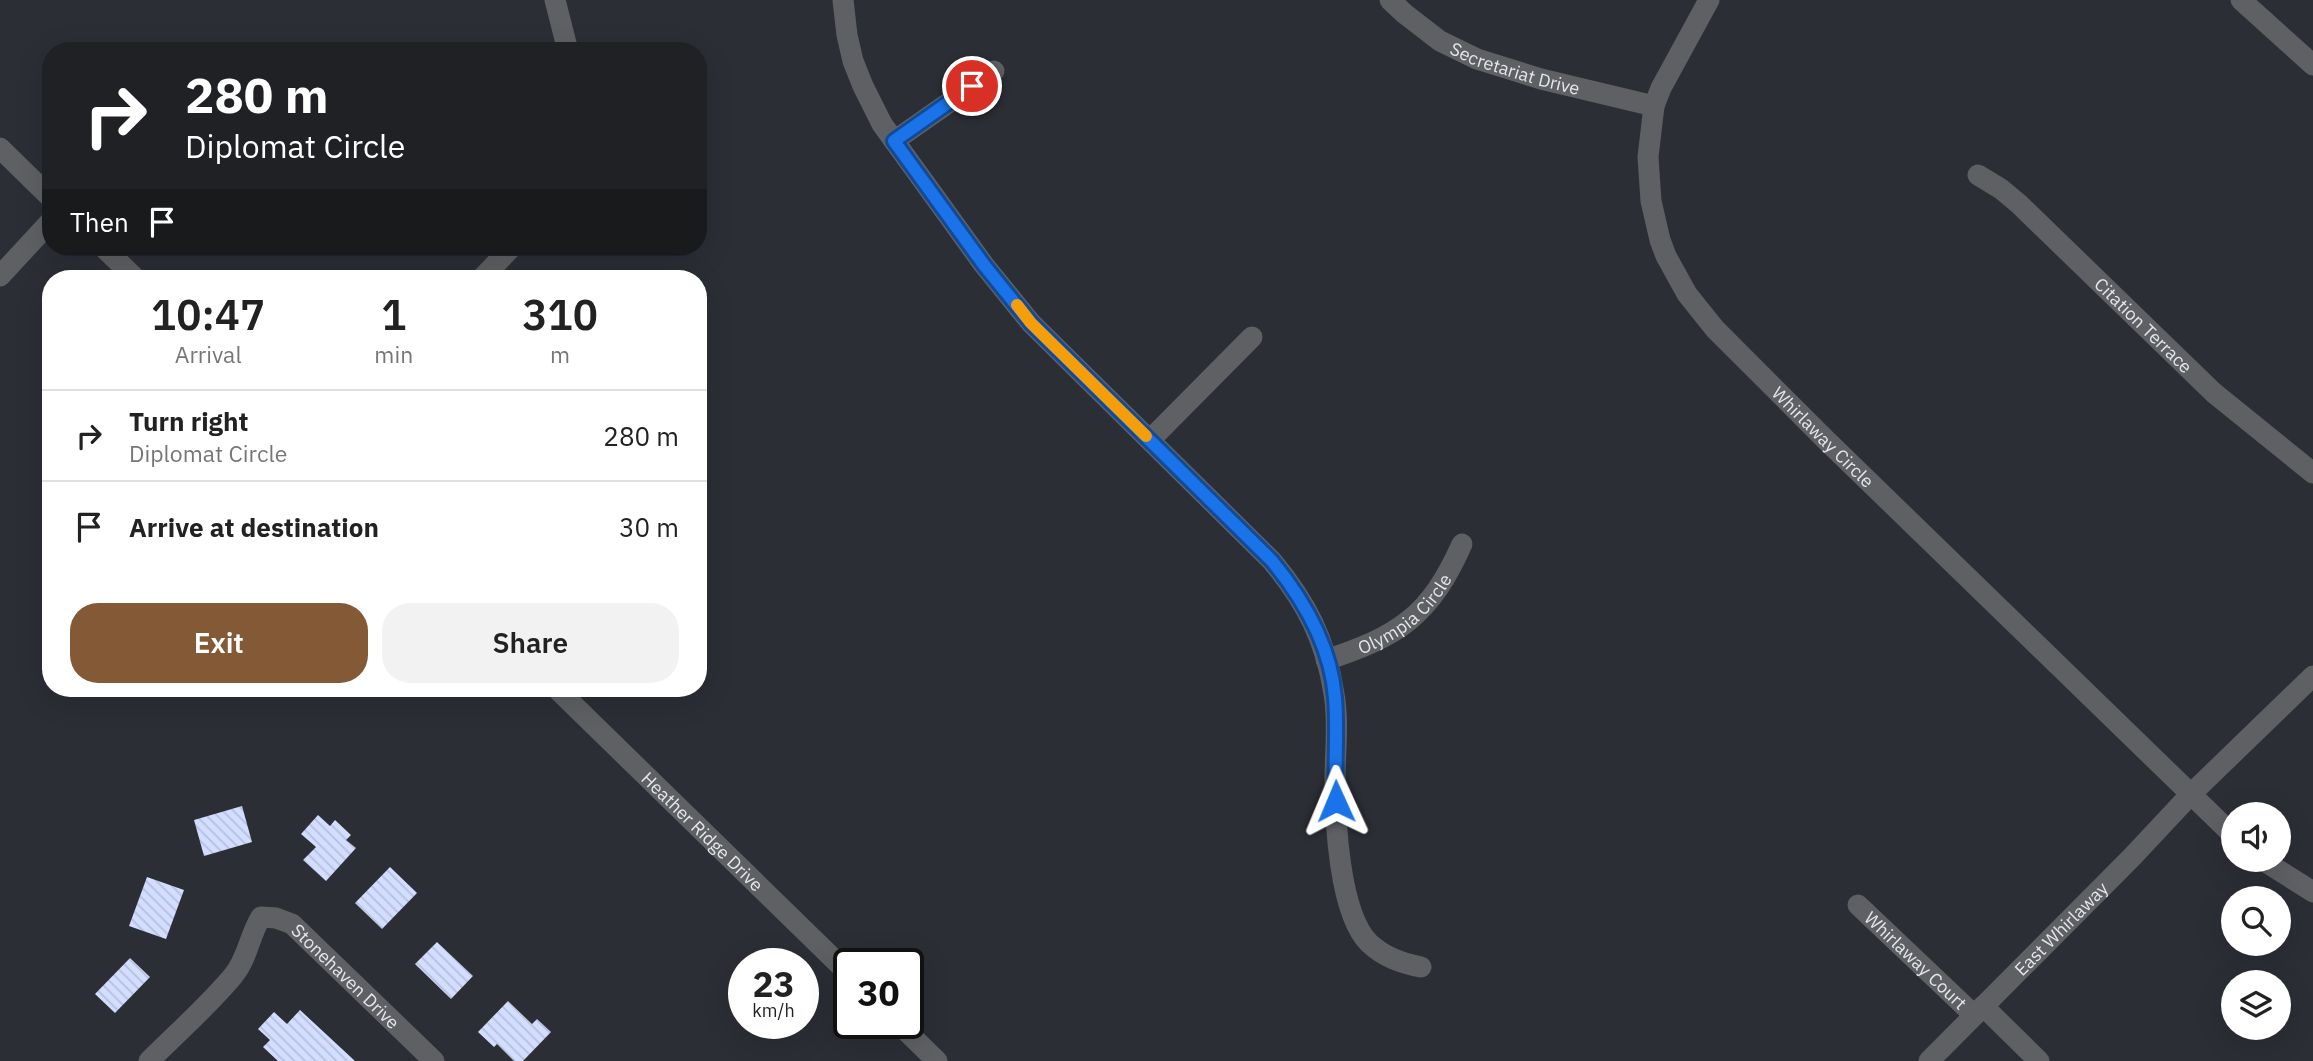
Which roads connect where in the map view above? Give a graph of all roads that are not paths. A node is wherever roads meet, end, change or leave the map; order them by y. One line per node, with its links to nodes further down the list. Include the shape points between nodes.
1 (555, 0): 6 (street)
2 (843, 0): 10 (street, via 853,61)
3 (1390, 0): 9 (street, Secretariat Drive, via 1440,41 1477,59)
4 (1709, 0): 9 (street, Whirlaway Circle)
5 (2241, 0): 7 (street)
6 (566, 42)
7 (2313, 65)
8 (994, 71): 10 (street)
9 (1654, 106): 27 (street, Whirlaway Circle, via 1648,157 1651,201 1666,256 1700,313)
10 (894, 141): 21 (street, via 1031,323)
11 (0, 148): 13 (street)
12 (1978, 175): 22 (street, Citation Terrace, via 2019,204 2214,393)
13 (42, 189)
14 (42, 231): 19 (street)
15 (112, 256): 17 (street)
16 (503, 256): 18 (street)
17 (127, 270)
18 (490, 270)
19 (0, 276)
20 (1252, 337): 21 (street)
21 (1150, 440): 24 (street, via 1293,587 1314,623)
22 (2313, 473)
23 (1462, 544): 24 (street, Olympia Circle, via 1436,594 1420,612 1380,640)
24 (1326, 660): 33 (street, via 1335,695 1337,823 1353,916 1368,942 1381,953)
25 (2313, 676): 27 (street)
26 (565, 697): 32 (street, Heather Ridge Drive)
27 (2191, 794): 28 (street, Whirlaway Circle); 34 (street, East Whirlaway)
28 (2221, 823)
29 (2281, 872): 30 (street)
30 (2313, 892)
31 (1858, 905): 34 (street, Whirlaway Court)
32 (833, 958)
33 (1421, 967)
34 (1978, 1010): 39 (street, East Whirlaway); 40 (street, Whirlaway Court)
35 (914, 1039): 38 (street)
36 (149, 1061): 37 (street, Stonehaven Drive, via 234,975 261,918 292,924)
37 (434, 1061)
38 (937, 1061)
39 (1929, 1061)
40 (2039, 1061)

